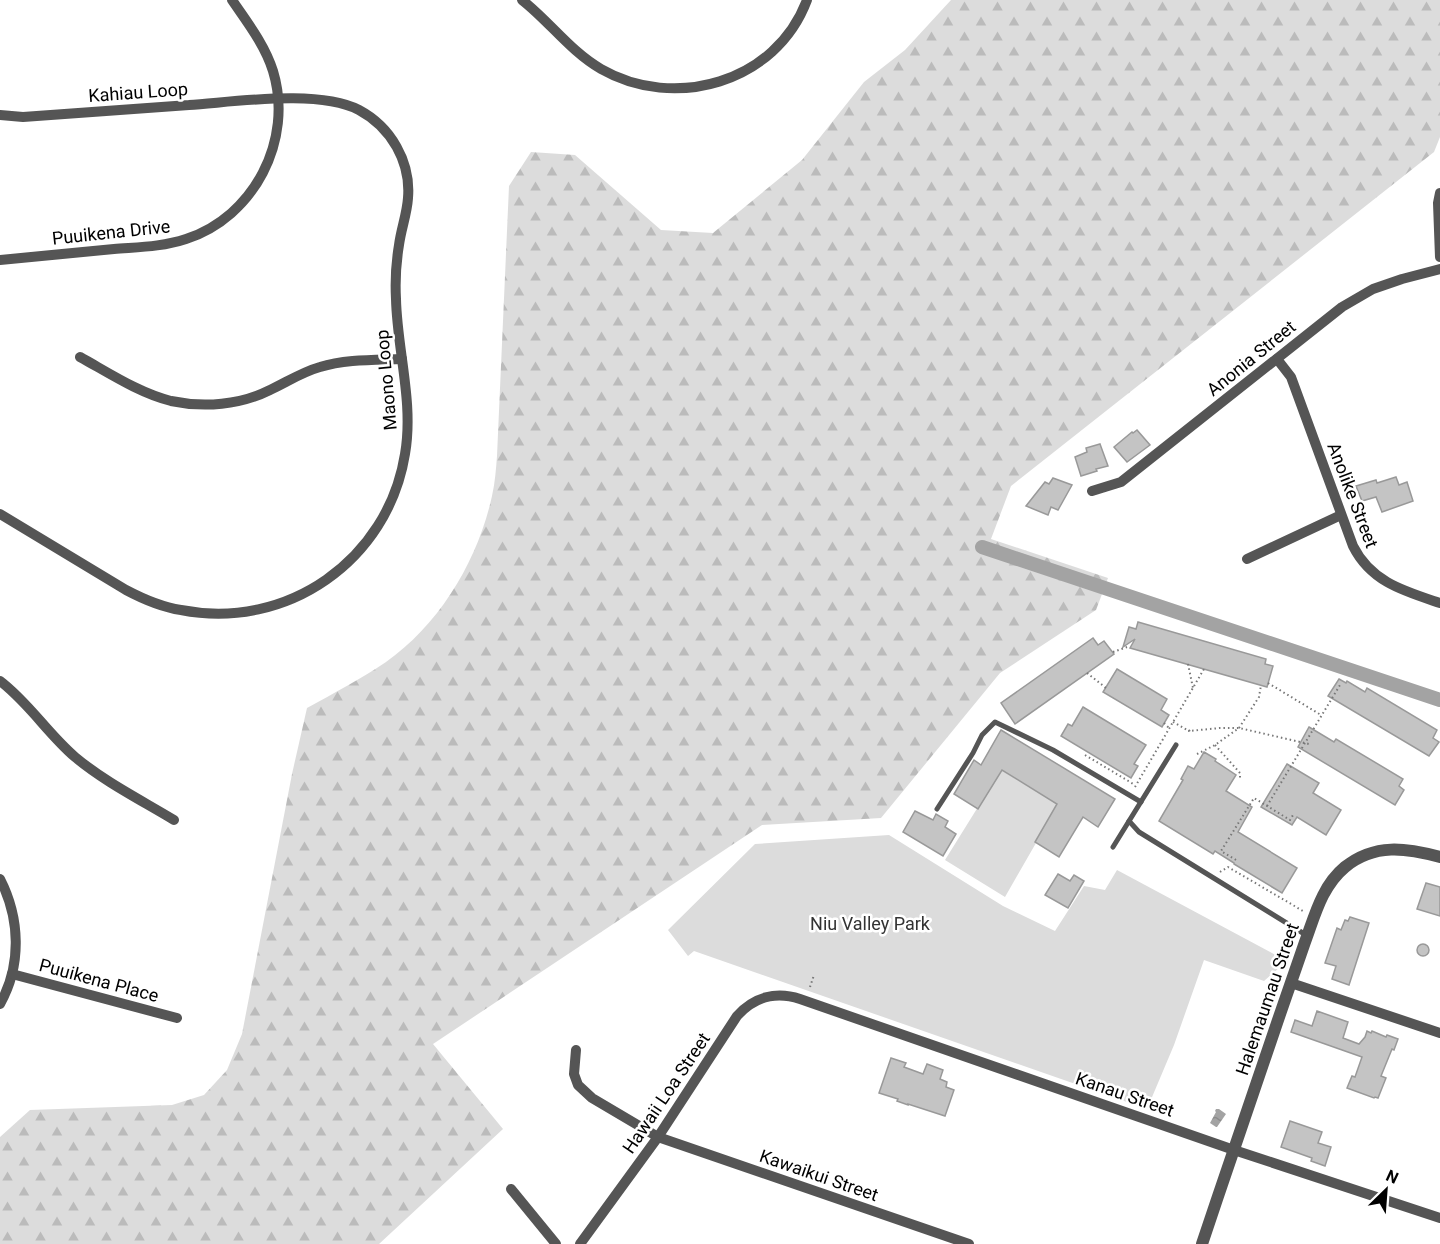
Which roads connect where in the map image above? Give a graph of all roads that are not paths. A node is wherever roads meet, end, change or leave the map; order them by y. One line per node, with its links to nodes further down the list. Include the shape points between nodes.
1 (232, 0): 4 (street, Puuikena Drive, via 268,58)
2 (522, 0): 3 (street, via 600,68 643,86 674,89 721,81 763,59 785,37)
3 (807, 0)
4 (278, 99): 5 (street, Kahiau Loop, via 23,117); 8 (street, Puuikena Drive, via 275,142 265,171 248,196 214,226 157,246); 11 (street, Maono Loop, via 331,100 356,108 382,126 400,152 409,188 396,275)
5 (0, 115)
6 (1440, 193): 7 (street)
7 (1440, 257)
8 (0, 260)
9 (1440, 269): 12 (street, Anonia Street, via 1372,289 1342,307)
10 (80, 357): 11 (street, via 157,397 203,405 245,400 322,366)
11 (402, 359): 14 (street, Maono Loop, via 406,452 397,489 369,539 344,567 295,598 229,614 162,606 126,590)
12 (1277, 359): 13 (street, Anonia Street, via 1121,482); 15 (street, Anolike Street, via 1291,377)
13 (1092, 491)
14 (0, 514)
15 (1341, 515): 16 (street); 17 (street, Anolike Street, via 1358,558 1366,567 1395,587)
16 (1246, 559)
17 (1440, 603)
18 (0, 681): 22 (street, via 87,766)
19 (1176, 745): 20 (lane)
20 (1141, 802): 21 (lane, via 1053,750 995,722 982,735); 23 (lane)
21 (937, 809)
22 (174, 820)
23 (1129, 821): 24 (lane); 27 (lane, via 1139,832)
24 (1113, 848)
25 (1440, 857): 27 (street, Halemaumau Street, via 1398,849 1359,858 1329,884)
26 (0, 879): 28 (street, via 15,919)
27 (1307, 936): 29 (street, Halemaumau Street)
28 (12, 974): 31 (street); 32 (street, Puuikena Place)
29 (1291, 983): 33 (street); 36 (street, Halemaumau Street)
30 (800, 999): 35 (street, Hawaii Loa Street, via 773,995 746,1007); 36 (street, Kanau Street)
31 (0, 1004)
32 (177, 1018)
33 (1440, 1033)
34 (576, 1050): 35 (street, Kawaikui Street, via 574,1074 578,1085 592,1098)
35 (658, 1137): 40 (street, Hawaii Loa Street); 41 (street, Kawaikui Street)
36 (1234, 1150): 38 (street, Kanau Street); 42 (street, Halemaumau Street)
37 (511, 1189): 39 (street)
38 (1440, 1218)
39 (556, 1244)
40 (580, 1244)
41 (969, 1244)
42 (1203, 1244)

